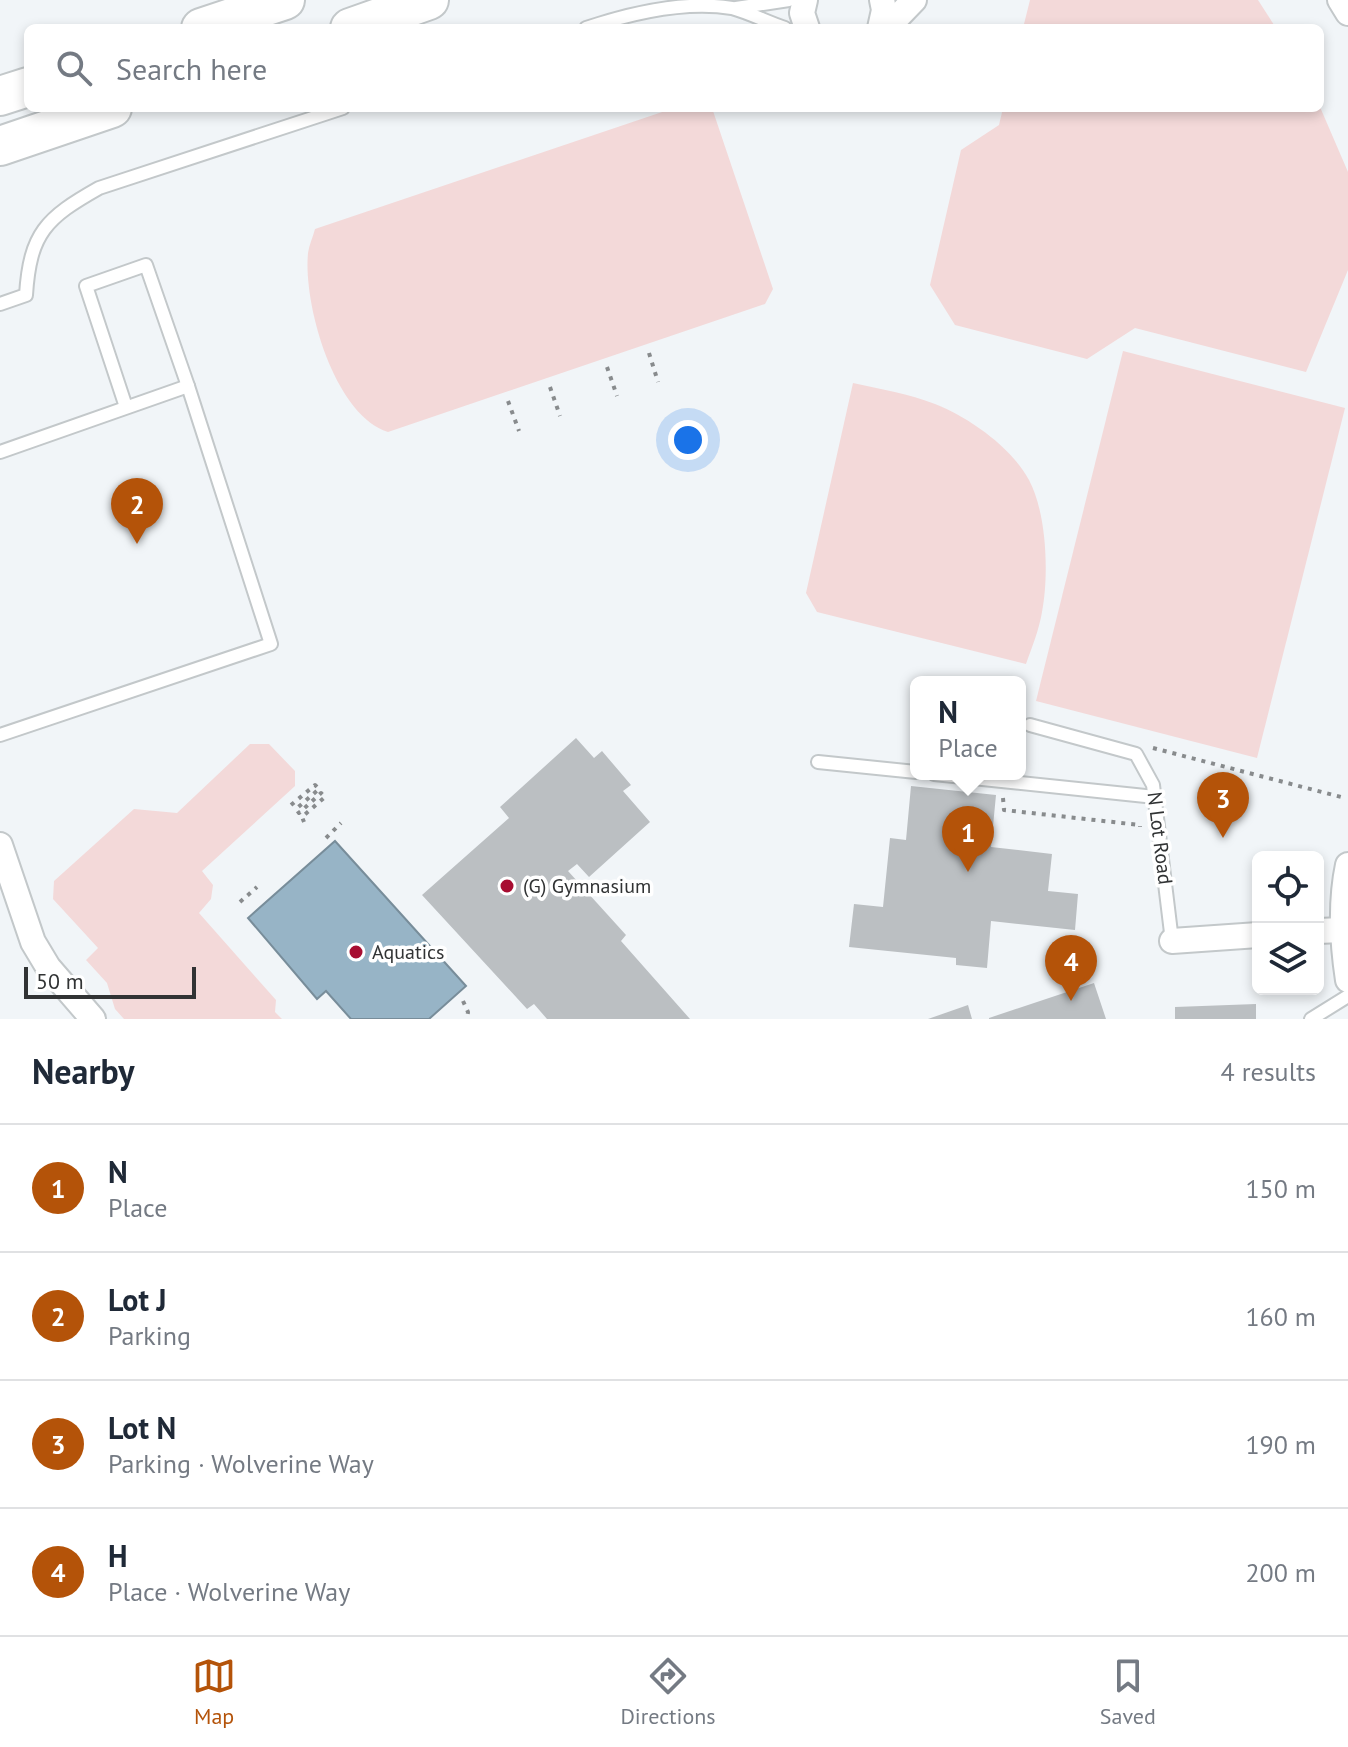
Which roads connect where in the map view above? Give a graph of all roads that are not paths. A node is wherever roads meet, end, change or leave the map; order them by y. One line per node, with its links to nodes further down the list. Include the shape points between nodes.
1 (285, 0): 10 (main road)
2 (429, 0): 11 (main road)
3 (789, 0): 8 (lane)
4 (805, 0): 14 (street)
5 (882, 0): 15 (street)
6 (914, 0): 16 (street)
7 (1340, 0): 9 (street)
8 (733, 8): 12 (lane, via 671,6); 13 (lane)
9 (1348, 13)
10 (213, 24)
11 (361, 24)
12 (599, 24)
13 (775, 24)
14 (806, 24)
15 (881, 24)
16 (891, 24)
17 (24, 88): 18 (main road)
18 (0, 96)
19 (24, 108): 22 (main road)
20 (100, 112): 23 (main road)
21 (331, 112): 24 (lane, via 99,188 65,207 42,232 28,261 26,295)
22 (0, 117)
23 (0, 146)
24 (0, 304)
25 (188, 386): 26 (lane); 26 (lane, via 146,265 86,286); 29 (lane, via 271,644)
26 (126, 407): 27 (lane)
27 (0, 452)
28 (1030, 725): 33 (lane, N Lot Road, via 1136,754)
29 (0, 735)
30 (818, 762): 31 (lane)
31 (910, 771)
32 (992, 780): 33 (lane)
33 (1155, 797): 38 (lane, N Lot Road)
34 (0, 845): 41 (street, via 33,942)
35 (1348, 865): 36 (street, via 1343,903)
36 (1330, 930): 39 (street)
37 (1252, 935): 38 (street)
38 (1172, 941)
39 (1348, 980)
40 (1348, 996): 42 (lane)
41 (93, 1019)
42 (1311, 1019)

